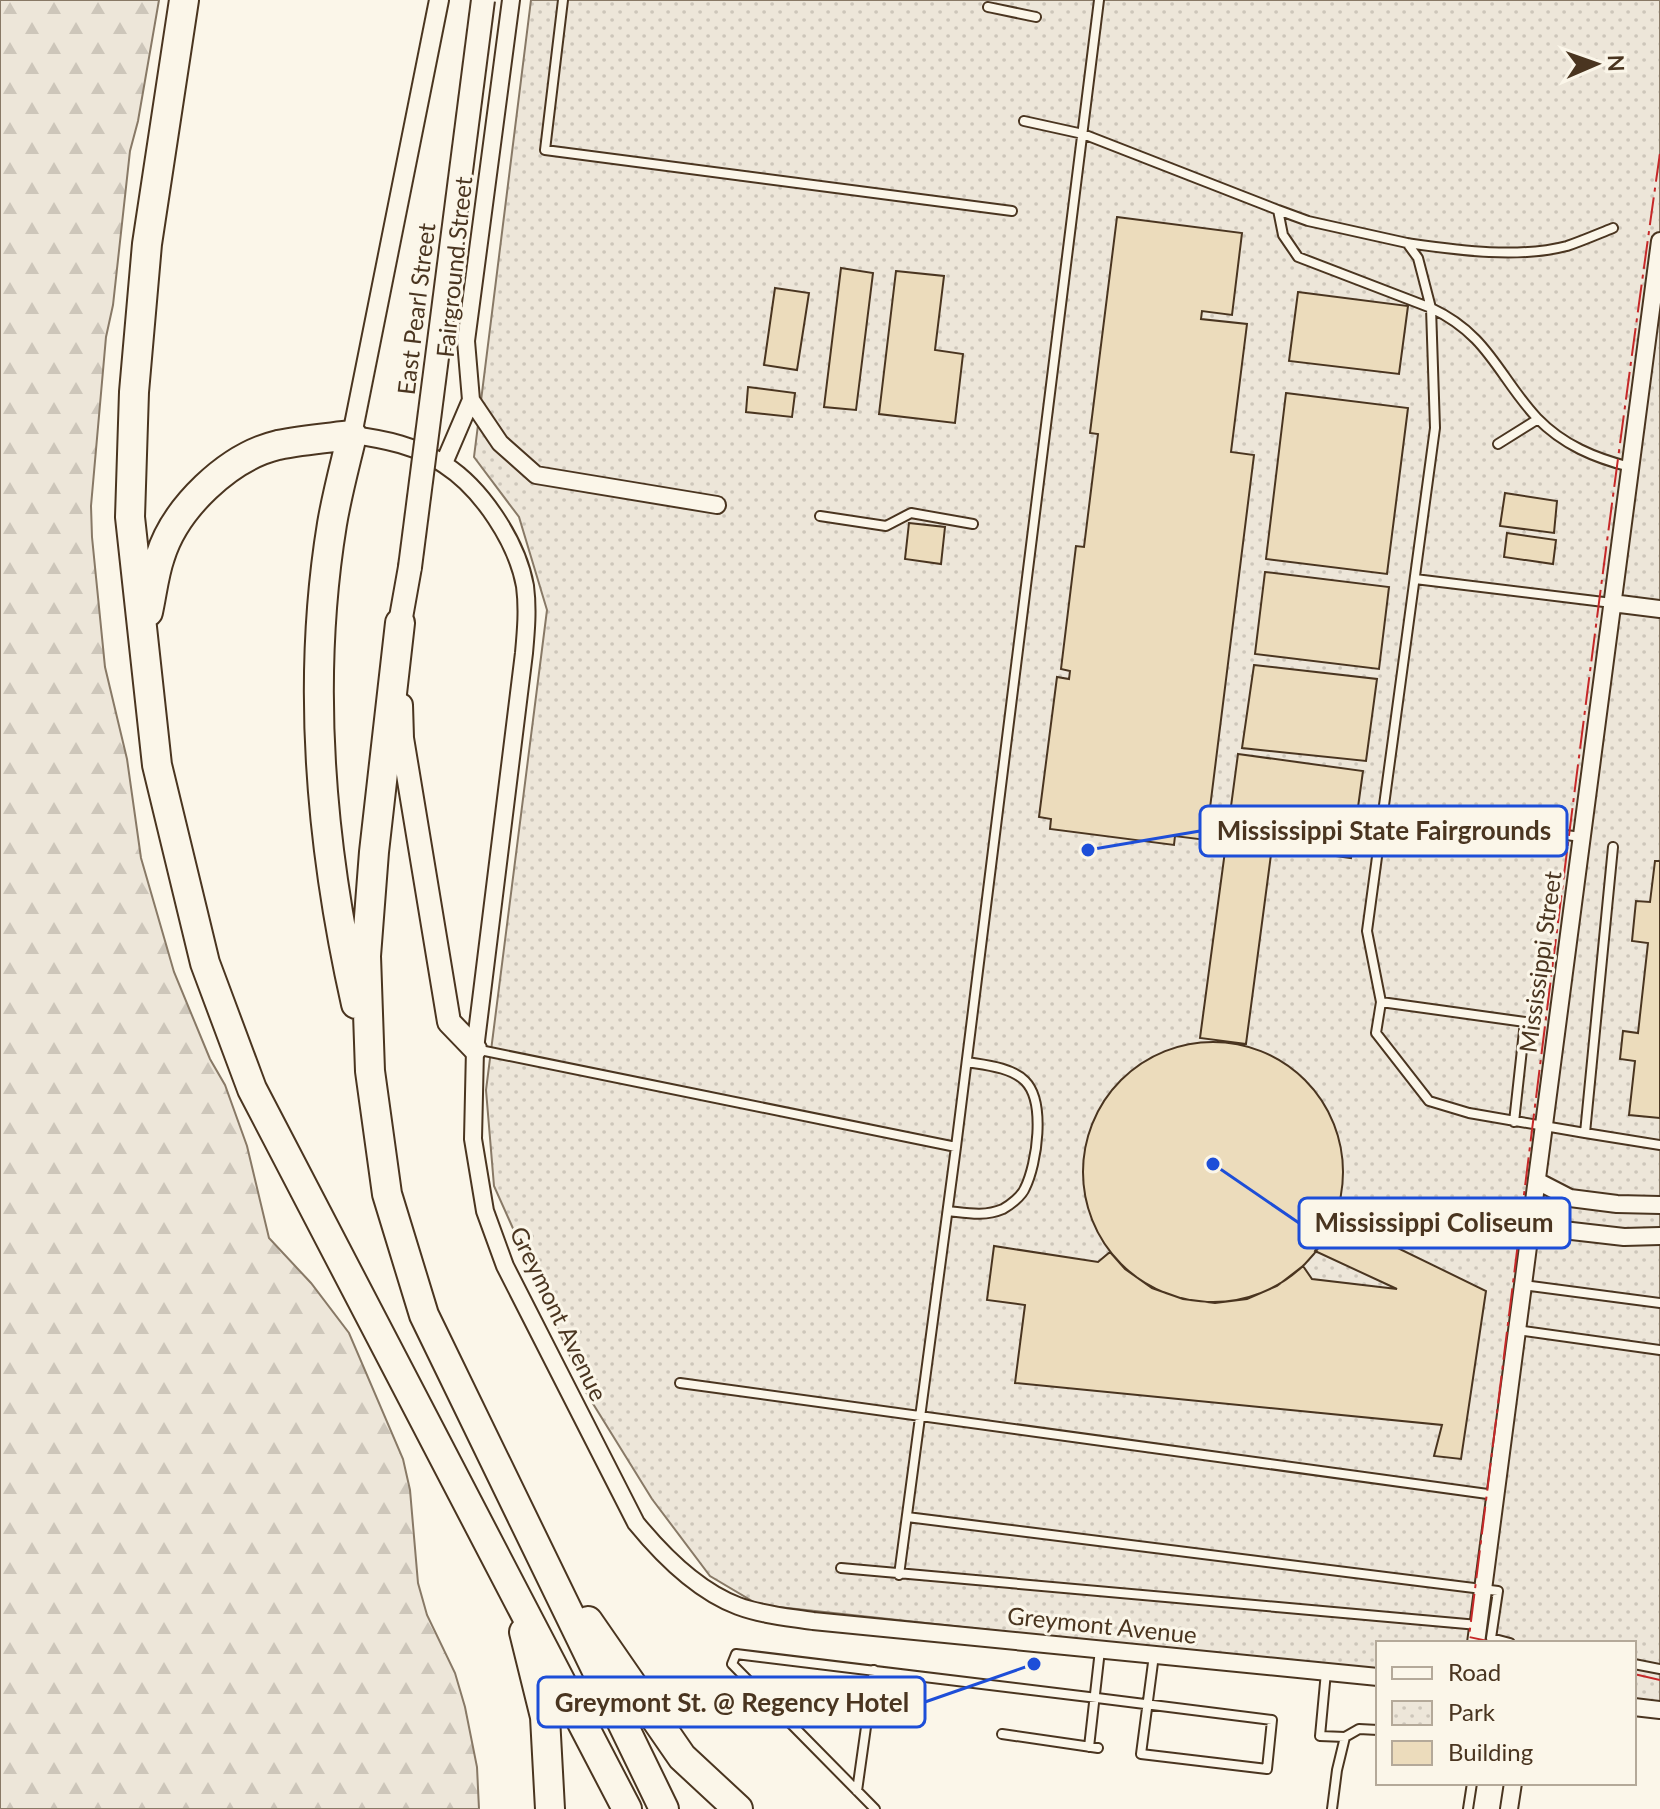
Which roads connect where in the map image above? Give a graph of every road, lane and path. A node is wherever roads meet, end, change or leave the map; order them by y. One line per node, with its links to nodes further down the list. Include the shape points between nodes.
1 (184, 0): 30 (highway, via 147,244 134,392 130,517)
2 (439, 0): 19 (street)
3 (483, 0): 29 (main road, East Pearl Street, bridge)
4 (511, 0): 17 (street, Fairground Street, via 466,341)
5 (563, 0): 12 (lane, via 545,150)
6 (1099, 0): 10 (lane)
7 (988, 7): 8 (lane)
8 (1036, 17)
9 (1024, 121): 10 (lane)
10 (1083, 134): 11 (lane); 36 (lane)
11 (1278, 210): 15 (lane); 16 (lane, via 1283,235 1298,257)
12 (1012, 211)
13 (1613, 228): 15 (lane, via 1534,251)
14 (1660, 241): 22 (street, Mississippi Street)
15 (1407, 243): 16 (lane, via 1418,258)
16 (1431, 308): 18 (lane, via 1454,319 1483,346); 26 (lane, via 1435,428)
17 (471, 400): 21 (street); 23 (street, Fairground Street, via 500,443 536,475)
18 (1538, 419): 20 (lane); 22 (lane, via 1571,445)
19 (352, 435): 21 (street, Greymont Avenue, via 399,443); 30 (highway, via 275,446 238,463 202,489 160,555); 37 (highway, via 332,523 322,609 319,743 328,849)
20 (1498, 444)
21 (444, 463): 35 (street, Greymont Avenue, via 500,527 524,583 527,612)
22 (1630, 467): 27 (street, Mississippi Street)
23 (717, 505)
24 (820, 516): 25 (lane, via 886,526 911,513)
25 (973, 524)
26 (1415, 579): 27 (lane); 31 (lane)
27 (1612, 603): 28 (street); 32 (street, Mississippi Street)
28 (1660, 609)
29 (400, 623): 35 (main road, East Pearl Street, via 402,738 449,1022); 37 (highway, via 366,956)
30 (143, 635): 59 (highway, via 161,781 205,963 252,1089)
31 (1383, 810): 32 (lane); 34 (lane, via 1367,931)
32 (1581, 837): 39 (street, Mississippi Street)
33 (1613, 847): 40 (lane)
34 (1381, 1002): 38 (lane, via 1376,1033 1429,1101); 38 (lane, via 1525,1022)
35 (475, 1049): 42 (lane); 64 (street, Greymont Avenue, via 473,1139 493,1238 619,1494 656,1547 697,1582 737,1606 762,1613)
36 (967, 1062): 42 (lane); 45 (lane, via 1003,1069 1026,1082 1039,1110 1033,1166 1024,1192 1004,1208 981,1215)
37 (370, 1071): 56 (highway, via 387,1194 424,1315)
38 (1514, 1122): 39 (lane)
39 (1543, 1128): 40 (lane); 43 (street, Mississippi Street)
40 (1585, 1133): 41 (lane)
41 (1660, 1145)
42 (956, 1147): 45 (lane)
43 (1537, 1181): 44 (street, via 1570,1198); 47 (street, Mississippi Street)
44 (1660, 1205)
45 (948, 1211): 53 (lane)
46 (1660, 1236): 47 (street, via 1563,1230)
47 (1529, 1238): 48 (street, Mississippi Street)
48 (1523, 1285): 49 (lane); 50 (street, Mississippi Street)
49 (1660, 1303)
50 (1517, 1330): 51 (lane); 54 (street, Mississippi Street)
51 (1660, 1350)
52 (680, 1383): 53 (lane)
53 (920, 1415): 54 (lane); 55 (lane)
54 (1496, 1495): 60 (street, Mississippi Street)
55 (907, 1517): 58 (lane); 60 (lane)
56 (535, 1545): 83 (highway); 84 (highway, via 682,1757)
57 (841, 1568): 58 (lane)
58 (899, 1575): 61 (lane)
59 (512, 1585): 81 (highway, via 545,1717); 82 (highway)
60 (1483, 1589): 61 (street, Mississippi Street); 63 (lane, via 1498,1591 1491,1638)
61 (1479, 1625): 62 (street, Mississippi Street)
62 (1476, 1641)
63 (1502, 1641)
64 (1100, 1650): 65 (street, Greymont Avenue); 71 (lane)
65 (1154, 1655): 69 (street, Greymont Avenue); 72 (lane)
66 (1636, 1664): 67 (lane)
67 (1660, 1669)
68 (874, 1670): 71 (lane); 80 (lane); 80 (lane, via 736,1654 732,1664)
69 (1326, 1672): 70 (street, Greymont Avenue); 77 (lane, via 1320,1736)
70 (1376, 1677)
71 (1097, 1698): 72 (lane); 76 (lane, via 1093,1748)
72 (1148, 1704): 72 (lane, via 1272,1720 1267,1769 1137,1754)
73 (1636, 1707): 74 (street)
74 (1660, 1710)
75 (1376, 1730): 77 (lane, via 1359,1729)
76 (1002, 1734)
77 (1345, 1737): 86 (lane)
78 (1472, 1785): 87 (lane)
79 (1513, 1785): 88 (street)
80 (857, 1791): 85 (lane)
81 (550, 1809)
82 (627, 1809)
83 (664, 1809)
84 (738, 1809)
85 (875, 1809)
86 (1332, 1809)
87 (1468, 1809)
88 (1509, 1809)

